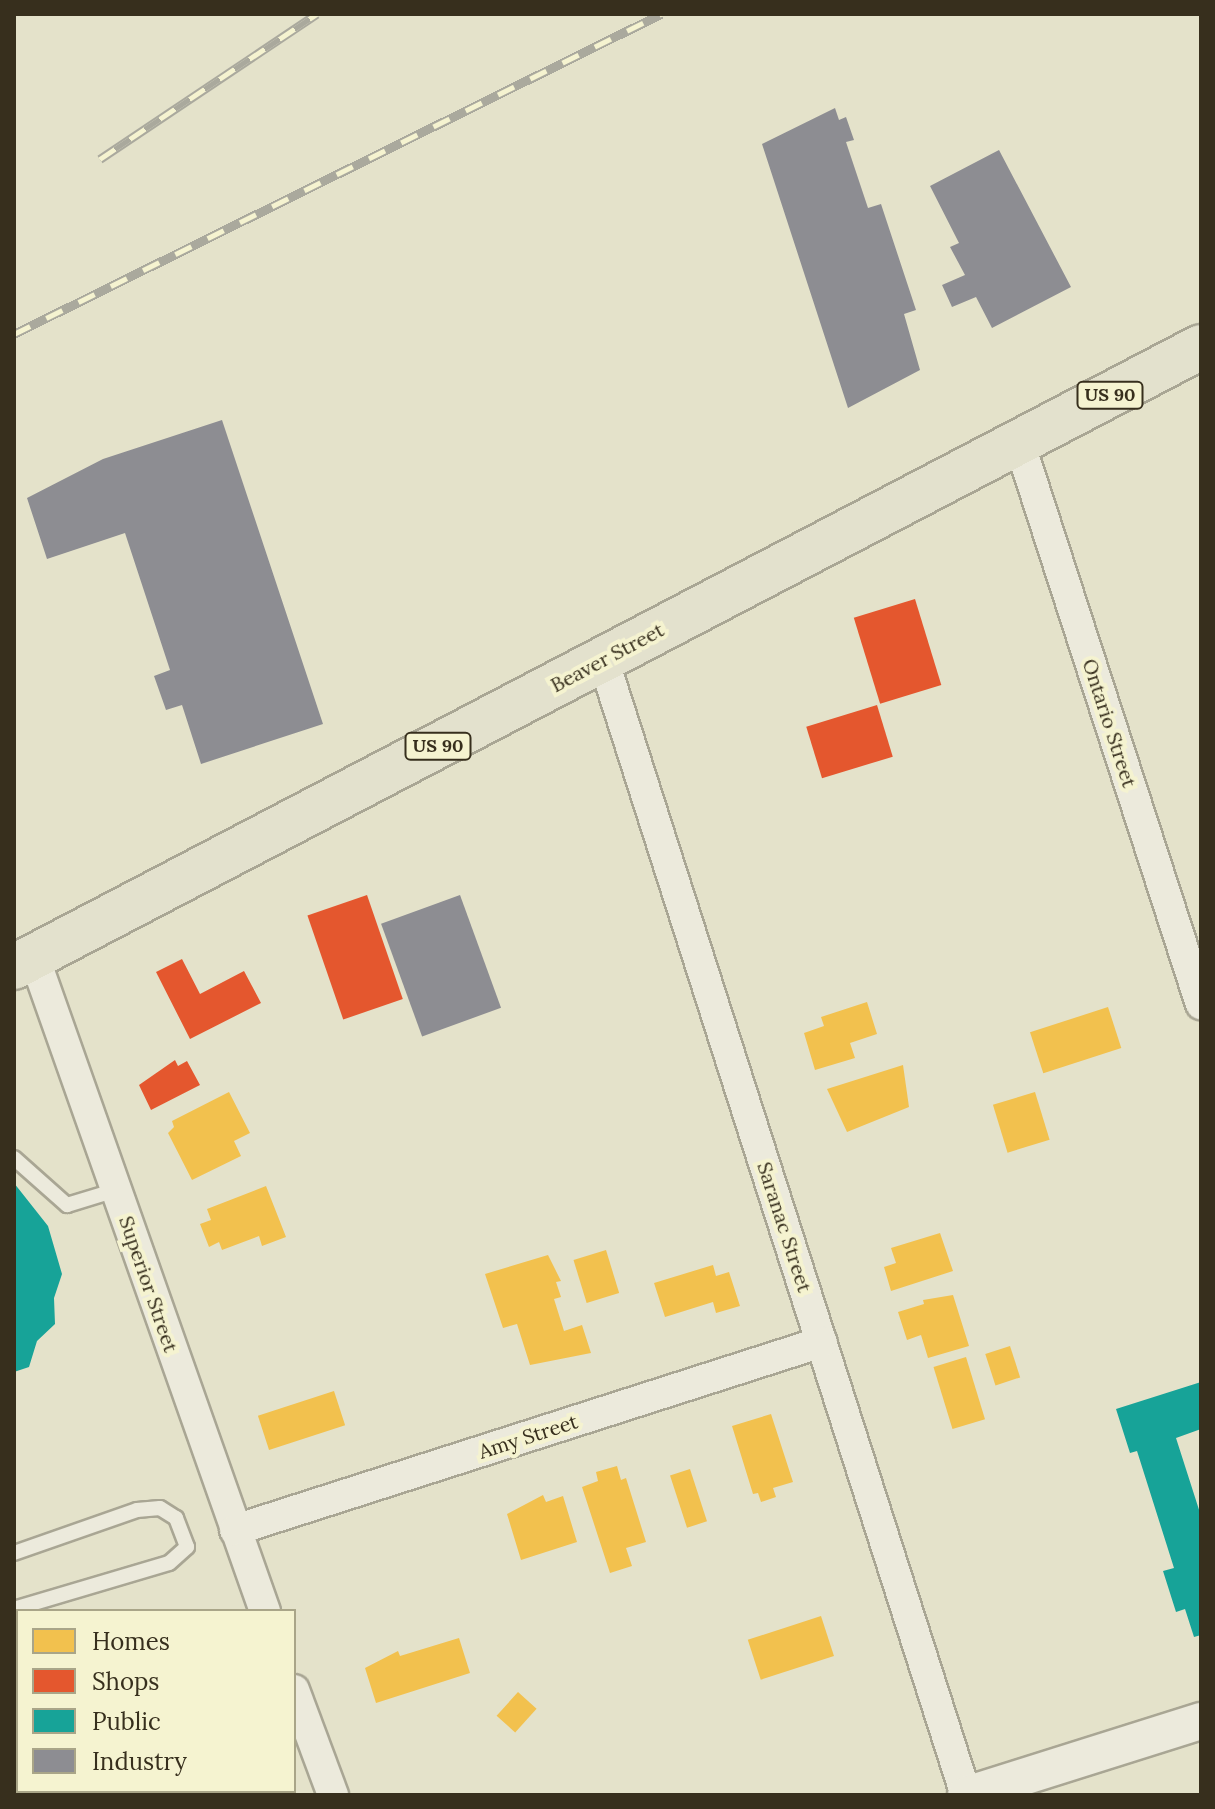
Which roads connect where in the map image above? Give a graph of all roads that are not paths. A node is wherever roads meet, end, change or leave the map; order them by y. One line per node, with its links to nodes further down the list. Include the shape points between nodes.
1 (1201, 347): 2 (main road, Beaver Street / US 90)
2 (1019, 442): 3 (main road, Beaver Street / US 90); 5 (street, Ontario Street)
3 (603, 659): 4 (main road, Beaver Street / US 90); 8 (street, Saranac Street)
4 (24, 962): 7 (street, Superior Street)
5 (1201, 1004)
6 (14, 1158): 7 (lane, via 67,1205)
7 (116, 1190): 9 (street, Superior Street)
8 (822, 1342): 9 (street, Amy Street); 16 (street, Saranac Street)
9 (235, 1530): 12 (street, Superior Street)
10 (14, 1553): 11 (lane, via 137,1510 160,1508 176,1518 187,1547 169,1563)
11 (14, 1609)
12 (264, 1609)
13 (296, 1695): 15 (street)
14 (1201, 1721): 16 (street)
15 (333, 1795)
16 (966, 1795)

